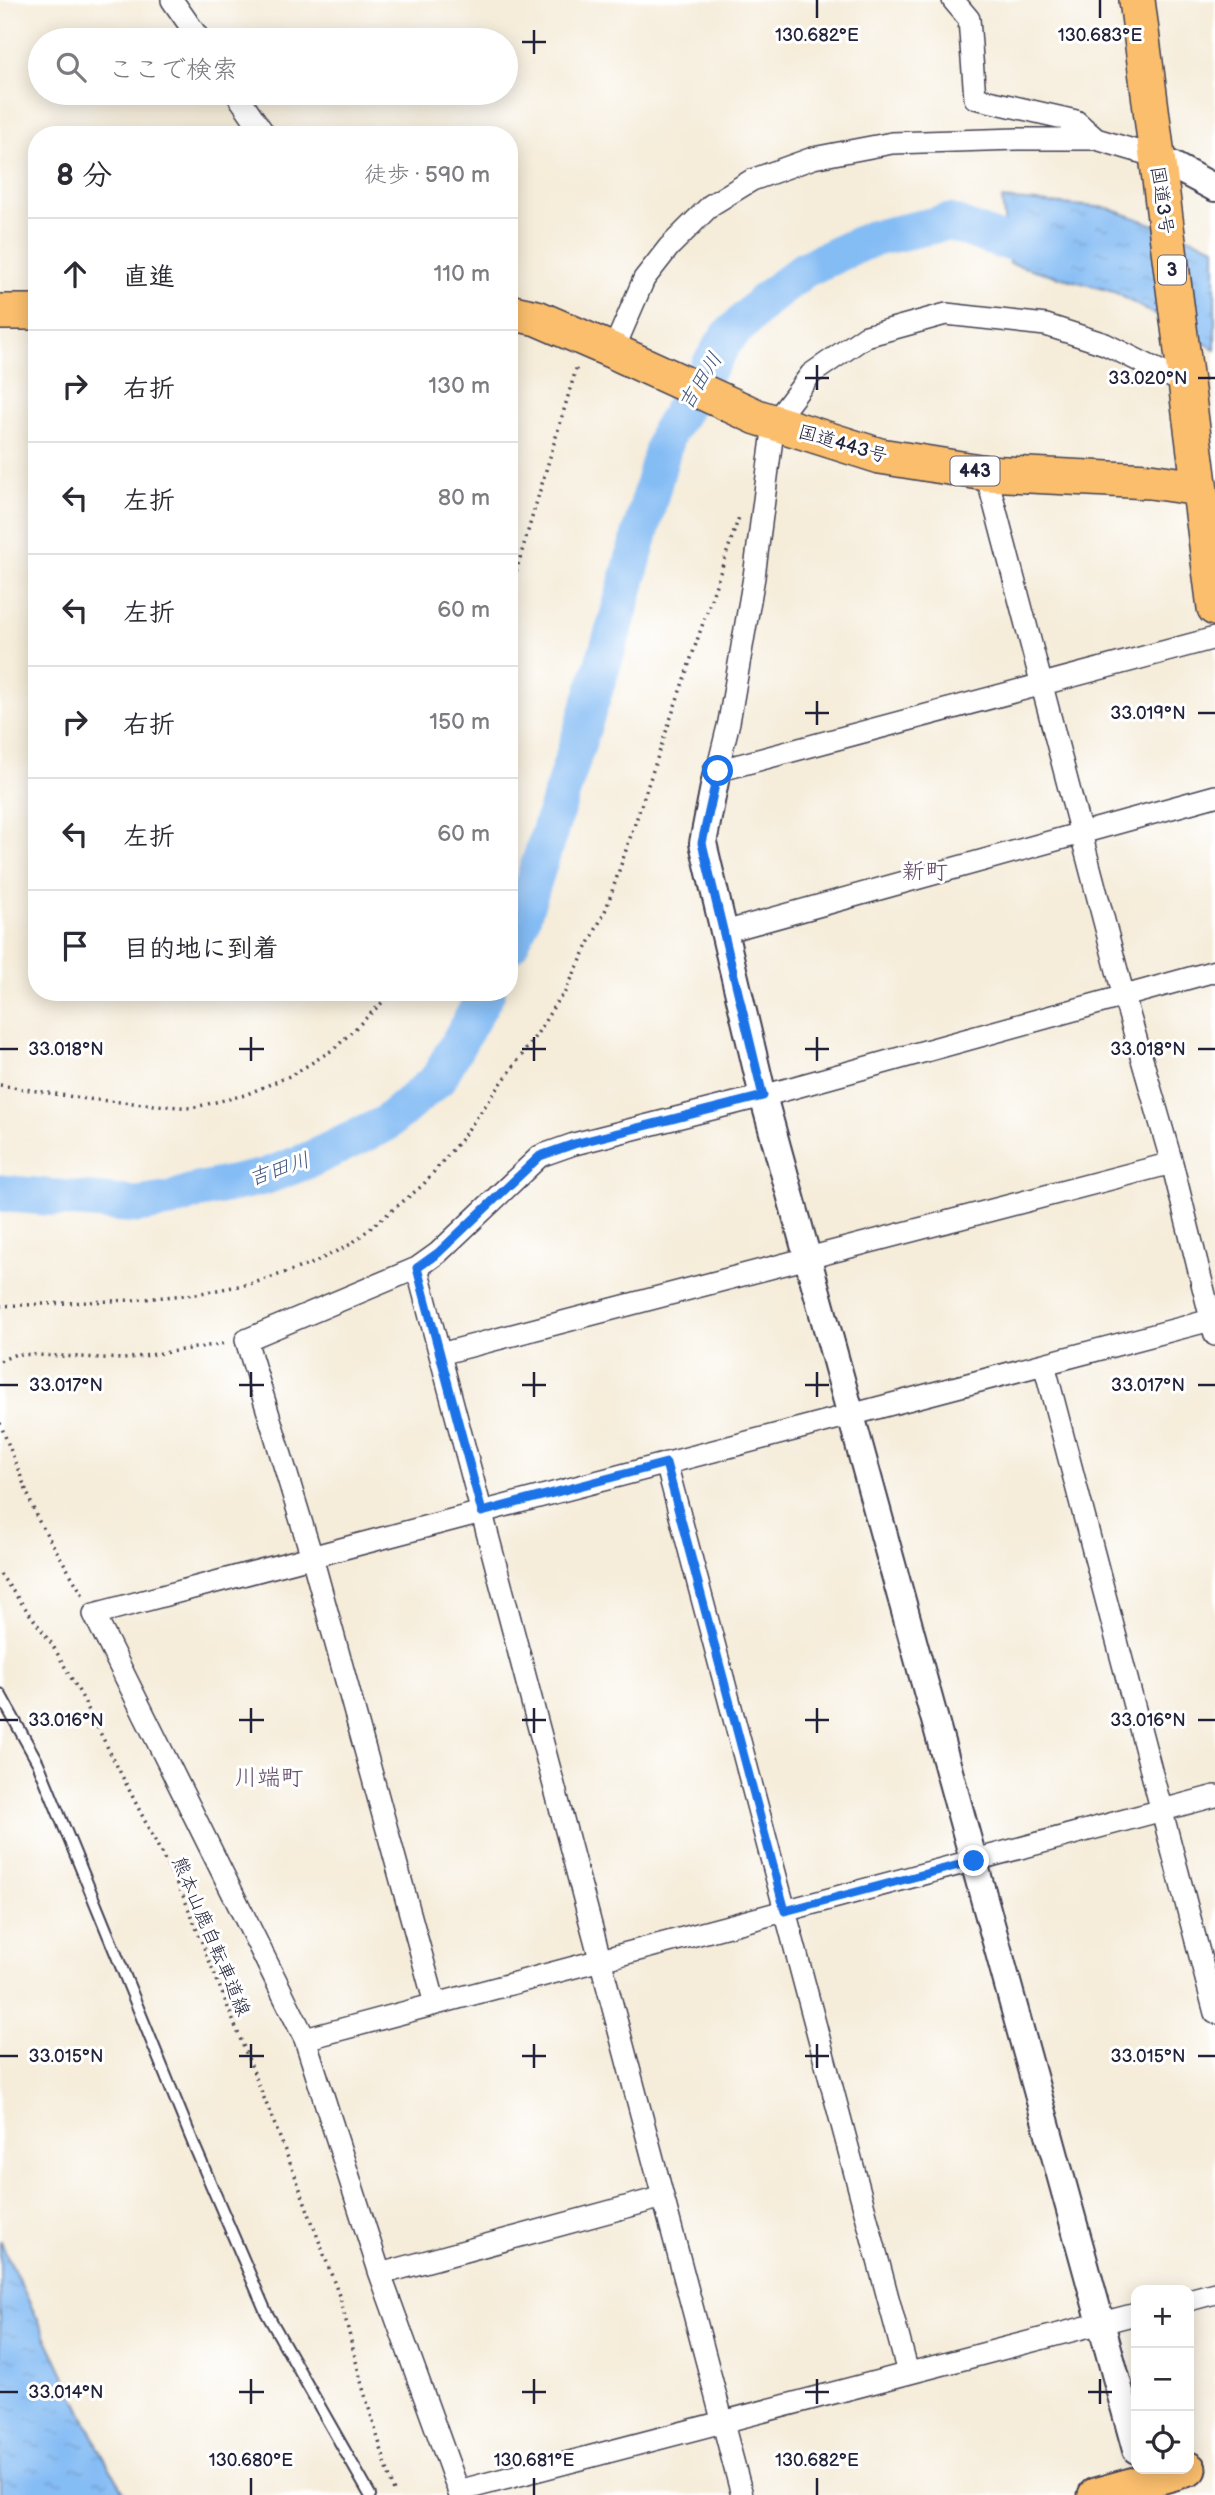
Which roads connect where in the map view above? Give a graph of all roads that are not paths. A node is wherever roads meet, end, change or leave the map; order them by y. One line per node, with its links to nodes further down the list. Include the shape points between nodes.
1 (172, 0): 4 (street)
2 (953, 0): 7 (street, via 969,19 975,98 1076,121)
3 (1137, 0): 8 (highway, 国道3号 / 3)
4 (192, 28)
5 (244, 105): 6 (street)
6 (259, 126)
7 (1096, 139): 8 (street); 13 (street, via 892,143 813,158 752,180 711,205 669,247)
8 (1157, 157): 9 (street); 14 (highway, 国道3号 / 3)
9 (1215, 188)
10 (0, 312): 11 (highway)
11 (28, 312)
12 (518, 314): 13 (highway, 国道443号 / 443)
13 (599, 345): 15 (highway, 国道443号 / 443)
14 (1185, 384): 15 (street, via 1105,344 1046,325 946,314 866,336 811,374); 17 (highway, 国道3号 / 3)
15 (766, 420): 16 (highway, 国道443号 / 443, via 880,456); 21 (street, via 754,577)
16 (986, 472): 17 (highway, 国道443号 / 443); 20 (street)
17 (1199, 488): 18 (highway, 国道3号 / 3)
18 (1215, 608)
19 (1215, 638): 20 (street)
20 (1040, 683): 21 (street); 23 (street)
21 (718, 771): 24 (street, via 702,843)
22 (1215, 796): 23 (street)
23 (1081, 833): 24 (street); 26 (street)
24 (724, 932): 27 (street)
25 (1215, 971): 26 (street)
26 (1124, 996): 27 (street); 28 (street)
27 (763, 1096): 29 (street); 30 (street, via 540,1156)
28 (1172, 1163): 29 (street); 31 (street)
29 (808, 1258): 32 (street); 34 (street)
30 (417, 1268): 32 (street); 37 (street, via 246,1340)
31 (1214, 1324): 33 (street)
32 (440, 1354): 36 (street)
33 (1044, 1364): 34 (street); 40 (street)
34 (851, 1415): 35 (street); 41 (street)
35 (666, 1463): 36 (street); 42 (street)
36 (482, 1512): 37 (street); 43 (street)
37 (312, 1557): 44 (street); 46 (street, via 94,1614)
38 (0, 1695): 60 (lane, via 38,1763 266,2312)
39 (1215, 1796): 40 (street)
40 (1162, 1810): 41 (street); 45 (street)
41 (974, 1861): 42 (street); 52 (street)
42 (785, 1911): 43 (street); 53 (street)
43 (600, 1960): 44 (street); 47 (street)
44 (435, 2004): 46 (street)
45 (1215, 2013)
46 (305, 2039): 48 (street)
47 (663, 2197): 48 (street); 54 (street)
48 (380, 2274): 59 (street)
49 (1215, 2293): 50 (street)
50 (1194, 2299)
51 (1131, 2315): 52 (street)
52 (1101, 2323): 53 (street); 55 (street)
53 (908, 2374): 54 (street)
54 (723, 2421): 59 (street); 61 (street)
55 (1131, 2431)
56 (1215, 2462): 57 (main road)
57 (1194, 2468)
58 (1143, 2474): 62 (main road)
59 (459, 2493)
60 (370, 2495)
61 (742, 2495)
62 (1095, 2495)

